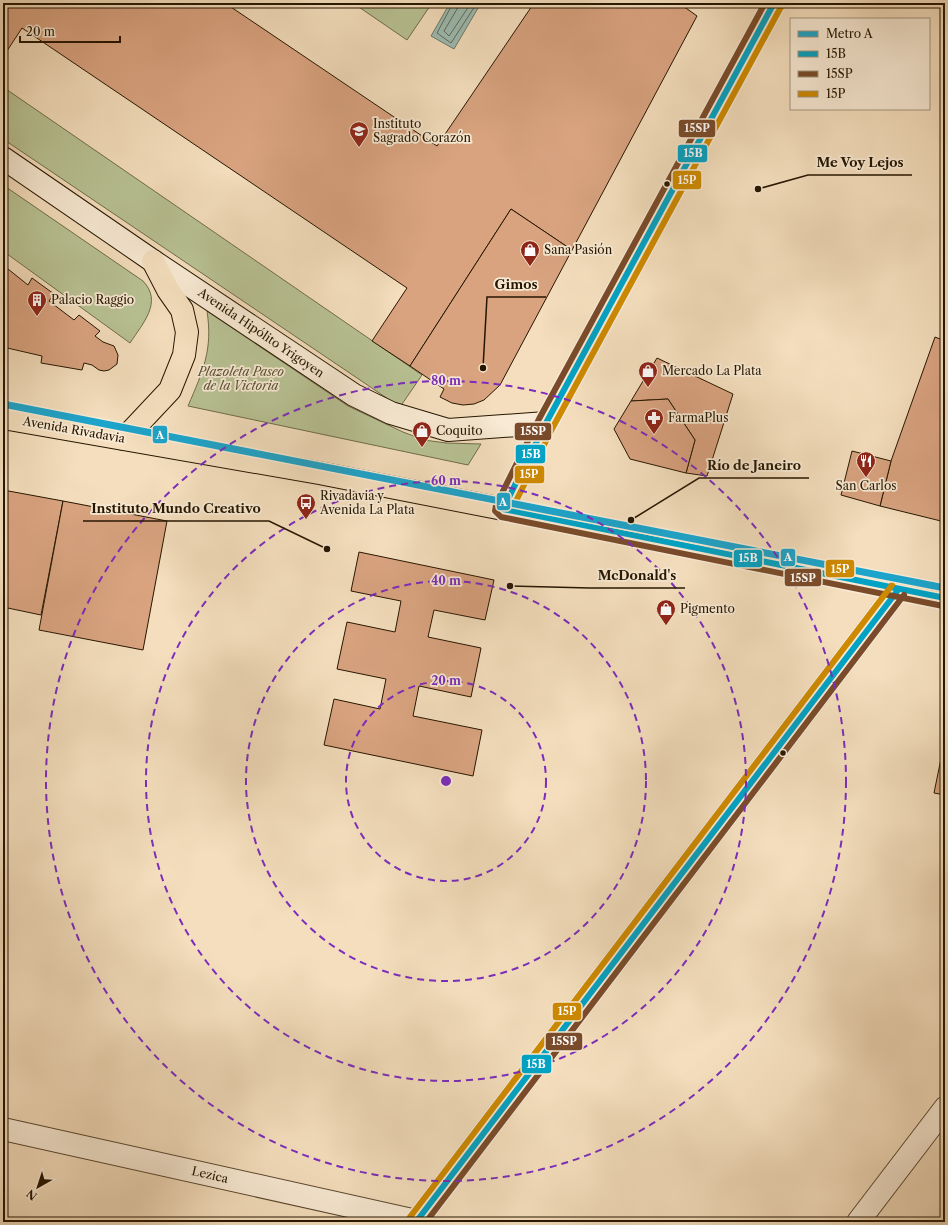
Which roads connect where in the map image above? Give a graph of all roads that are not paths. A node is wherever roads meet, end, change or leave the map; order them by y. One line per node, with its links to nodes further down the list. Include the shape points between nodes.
1 (774, 3): 5 (street)
2 (3, 158): 3 (street, Avenida Hipólito Yrigoyen)
3 (153, 261): 5 (street, Avenida Hipólito Yrigoyen, via 354,395 391,413 448,430); 6 (main road, via 182,310 187,332 184,355 170,390)
4 (3, 418): 6 (main road, Avenida Rivadavia)
5 (546, 423): 7 (street)
6 (124, 439): 7 (main road, Avenida Rivadavia)
7 (502, 508): 8 (main road, Avenida Rivadavia)
8 (898, 590): 9 (main road, Avenida Rivadavia); 12 (street)
9 (945, 598)
10 (945, 1108): 13 (street)
11 (3, 1129): 12 (street, Lezica)
12 (418, 1222)
13 (858, 1222)

